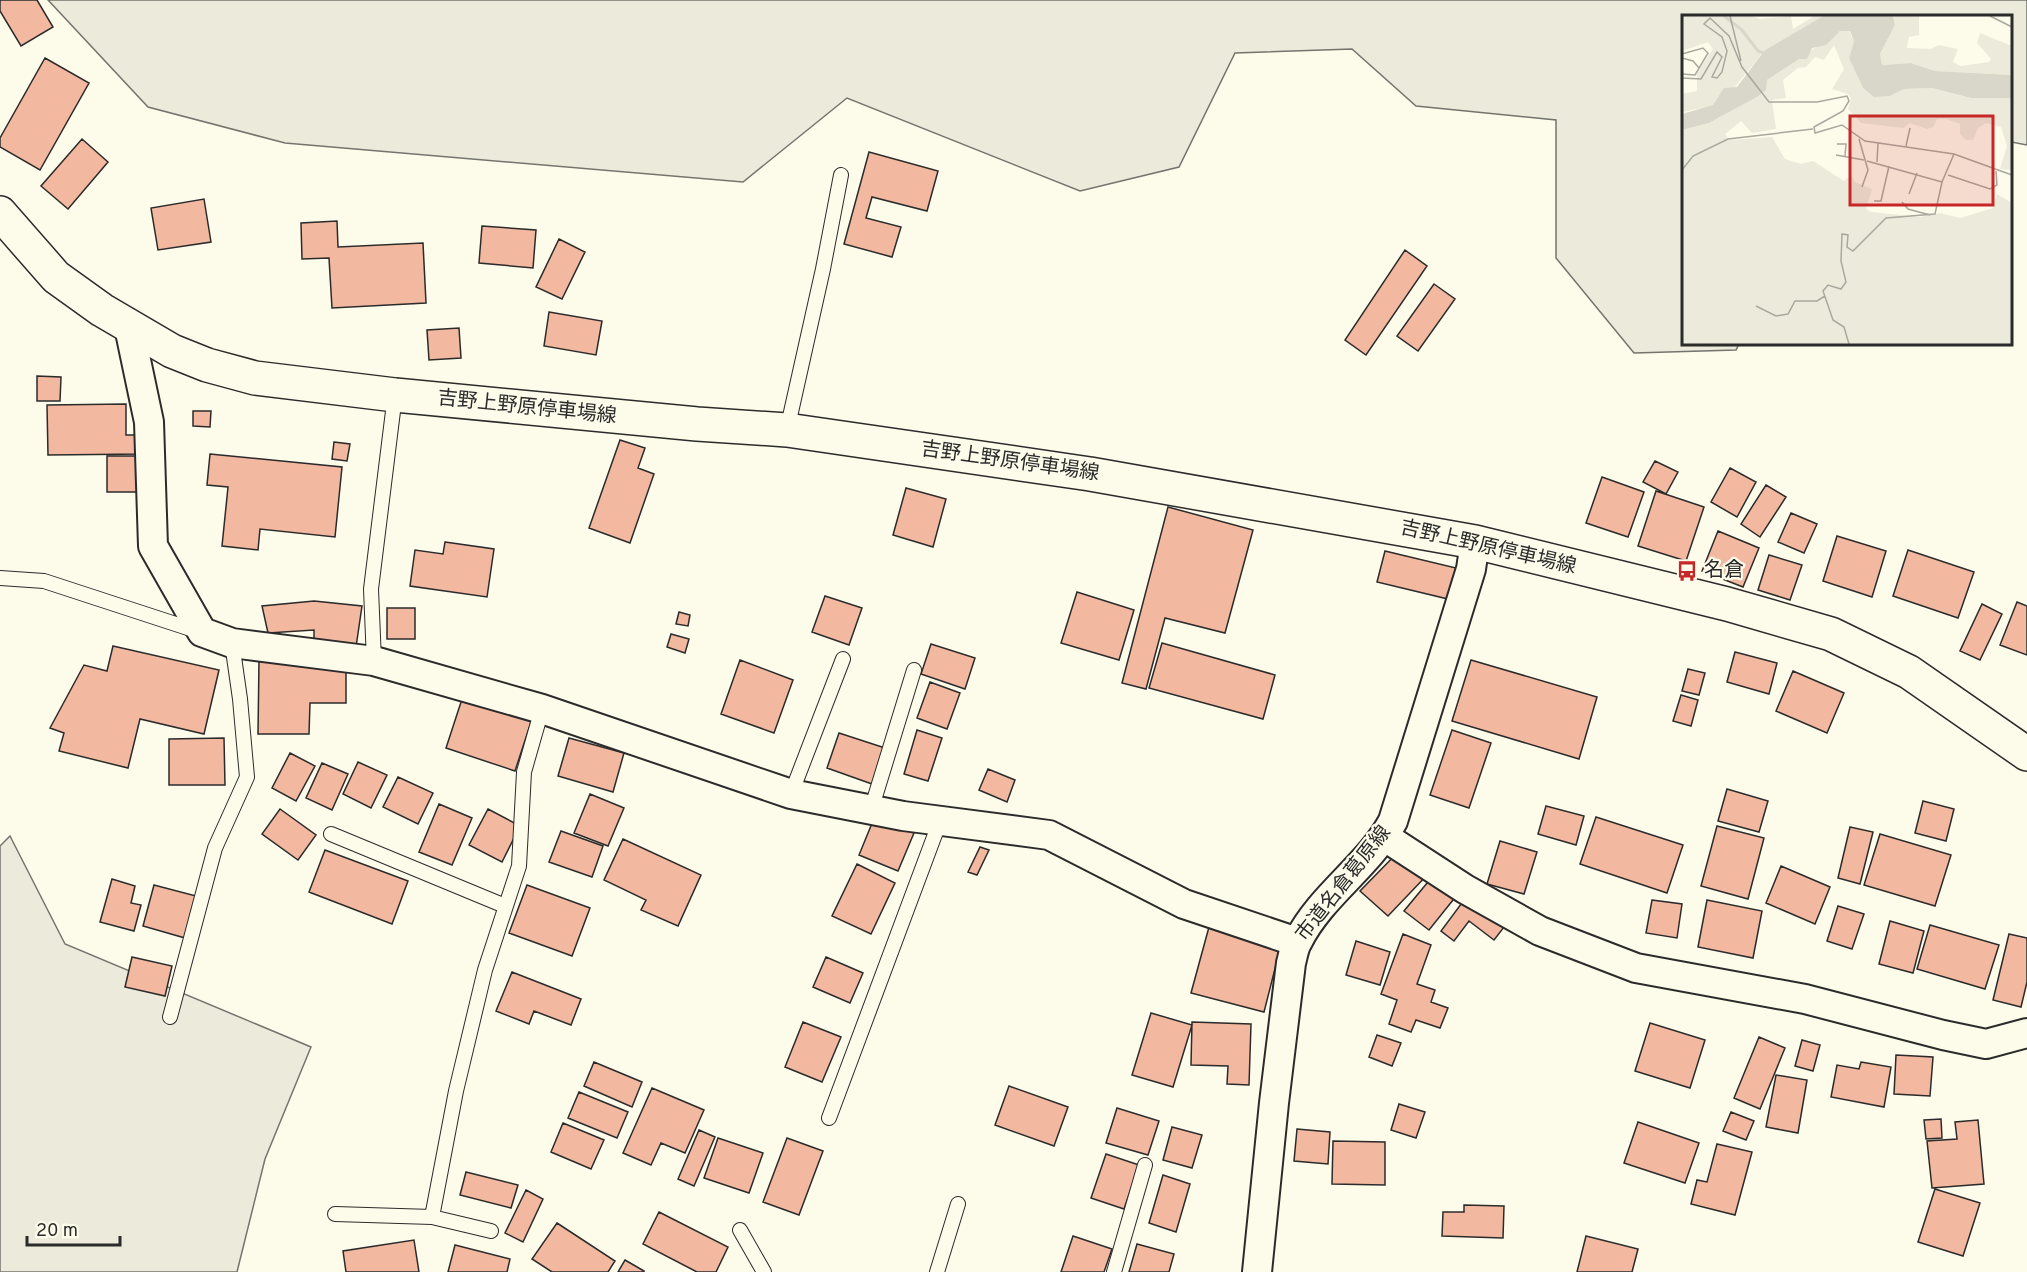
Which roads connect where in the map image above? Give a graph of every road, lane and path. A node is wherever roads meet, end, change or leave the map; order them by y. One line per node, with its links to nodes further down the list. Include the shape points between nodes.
1 (841, 175): 5 (lane)
2 (0, 213): 3 (main road, 吉野上野原停車場線, via 56,277)
3 (129, 327): 4 (main road, 吉野上野原停車場線, via 172,351 255,378); 8 (street, via 149,422 153,546)
4 (395, 395): 5 (main road, 吉野上野原停車場線); 11 (lane, via 371,589)
5 (787, 429): 6 (main road, 吉野上野原停車場線, via 1090,474)
6 (1475, 542): 14 (main road, 吉野上野原停車場線, via 1727,604 1831,634 1909,672); 19 (street, 市道名倉葛原線, via 1471,569 1403,792)
7 (0, 578): 8 (lane, via 44,580)
8 (202, 632): 9 (street)
9 (232, 643): 11 (street); 22 (lane, via 247,777 215,848)
10 (843, 659): 15 (lane)
11 (374, 661): 13 (street)
12 (914, 670): 16 (lane)
13 (542, 709): 15 (street); 20 (lane, via 524,772 519,866)
14 (2027, 754)
15 (791, 794): 16 (street)
16 (871, 810): 17 (street)
17 (940, 821): 21 (street, via 1049,835 1184,904); 24 (lane)
18 (331, 834): 20 (lane)
19 (1384, 837): 21 (street, 市道名倉葛原線, via 1316,914); 23 (street, via 1540,931 1636,968 1805,999 1986,1044)
20 (505, 906): 28 (lane, via 456,1091)
21 (1297, 942): 34 (street, 市道名倉葛原線, via 1287,990)
22 (170, 1017)
23 (2027, 1033)
24 (829, 1118)
25 (1145, 1165): 33 (lane)
26 (958, 1204): 32 (lane)
27 (335, 1214): 28 (lane)
28 (432, 1217): 30 (lane)
29 (740, 1230): 31 (lane)
30 (491, 1231)
31 (764, 1272)
32 (937, 1272)
33 (1114, 1272)
34 (1257, 1272)

